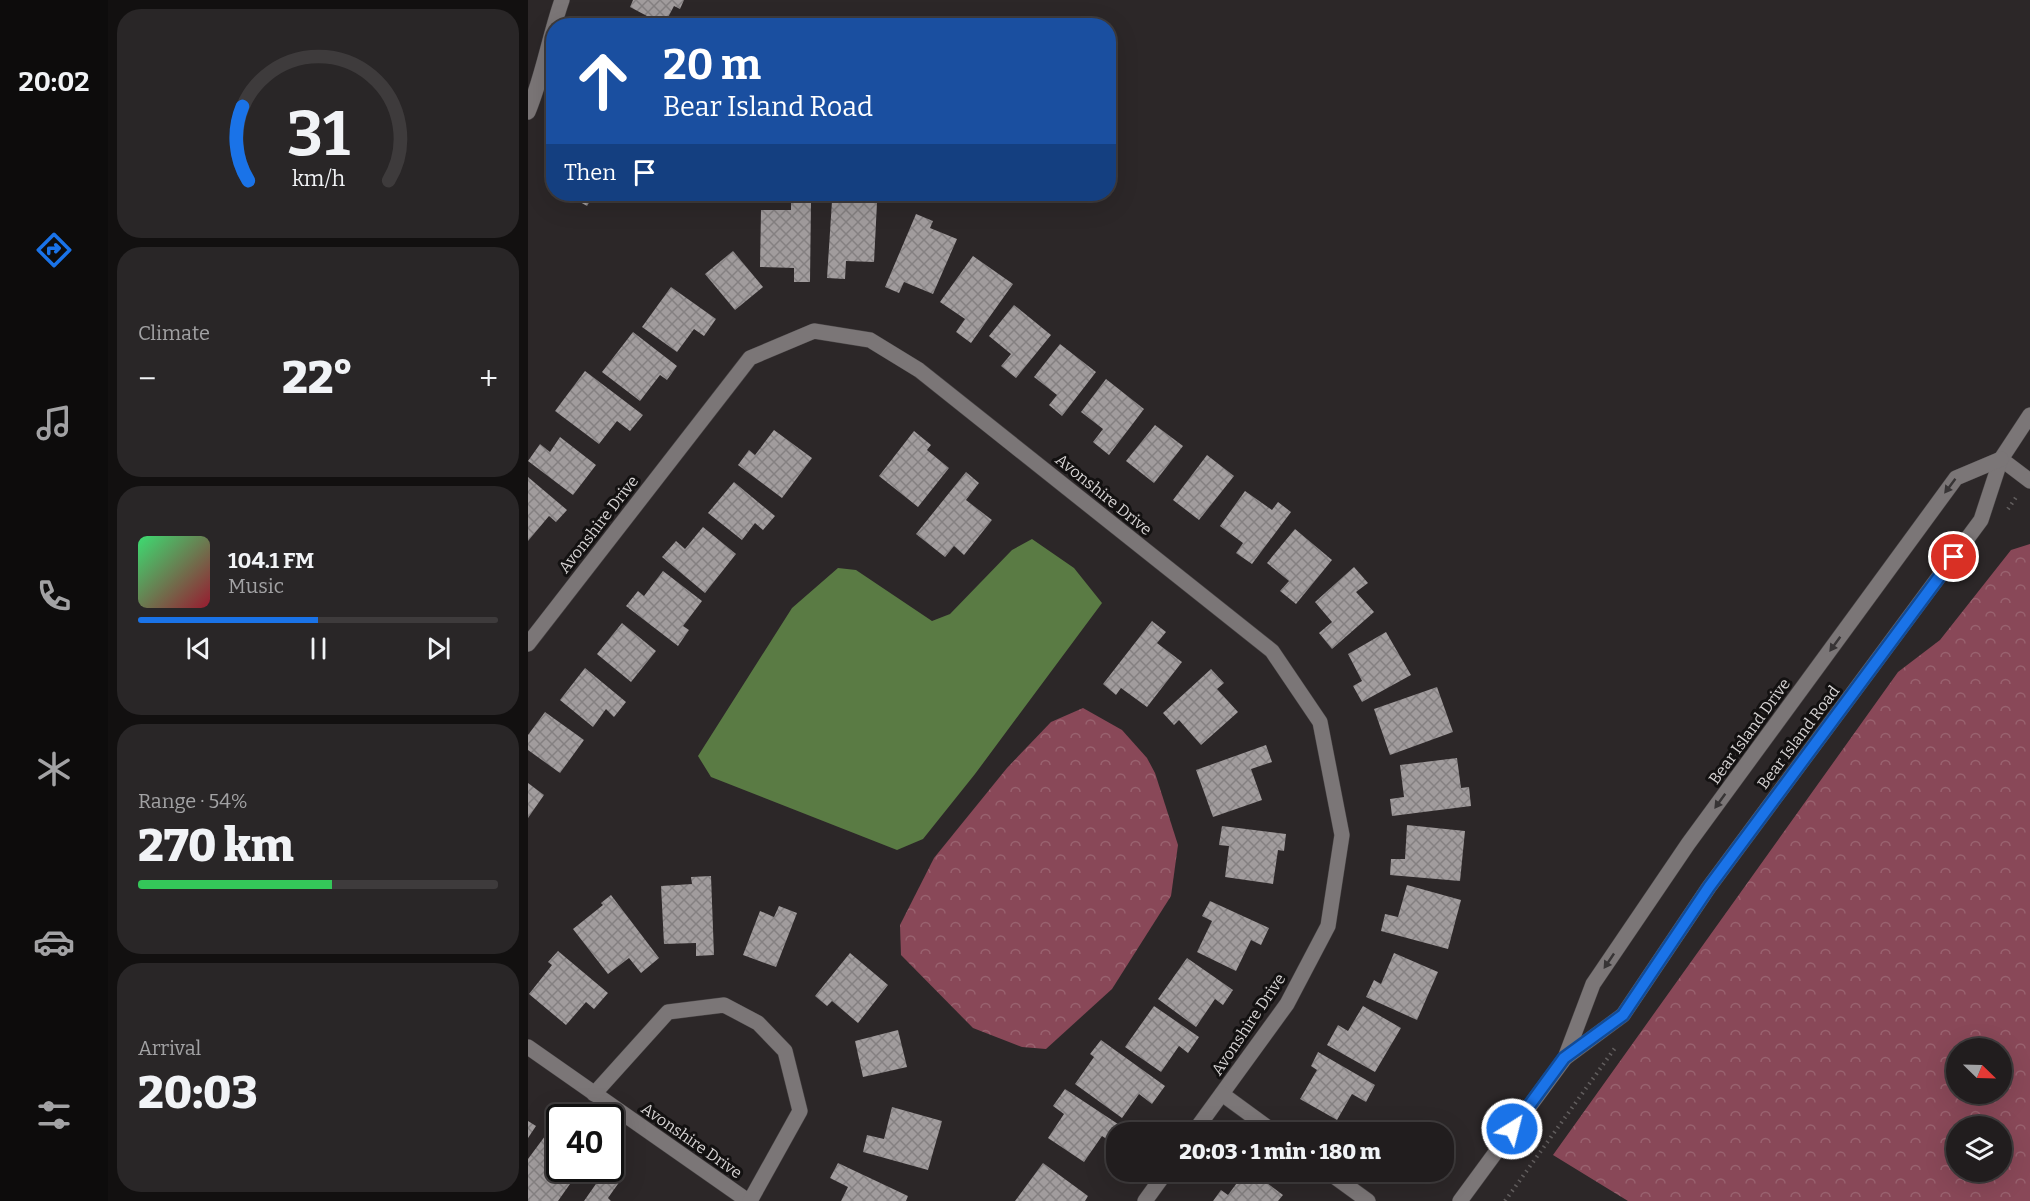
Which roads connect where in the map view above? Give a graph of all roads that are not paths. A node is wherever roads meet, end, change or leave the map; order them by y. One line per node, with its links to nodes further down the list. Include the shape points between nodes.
1 (562, 0): 2 (street)
2 (556, 18)
3 (546, 53): 4 (street)
4 (528, 112)
5 (2030, 415): 6 (street, Bear Island Road)
6 (2001, 459): 7 (street); 10 (street, Bear Island Road, via 1981,520 1709,887 1623,1015); 10 (street, Bear Island Drive, one-way to 10, via 1956,478 1702,825 1593,984)
7 (2030, 481)
8 (528, 644): 12 (street, Avonshire Drive, via 750,358 814,331 870,340 919,370 1272,651 1320,722 1342,835 1328,926 1287,1004)
9 (528, 1047): 11 (street, Avonshire Drive)
10 (1564, 1058): 20 (street)
11 (594, 1094): 17 (street, Avonshire Drive); 17 (street, via 668,1012 724,1005 758,1023 785,1051 800,1112)
12 (1222, 1094): 13 (street, Avonshire Drive); 14 (street)
13 (1201, 1122)
14 (1261, 1122)
15 (1159, 1182): 18 (street)
16 (1342, 1182): 19 (street)
17 (749, 1201)
18 (1145, 1201)
19 (1368, 1201)
20 (1460, 1201)

